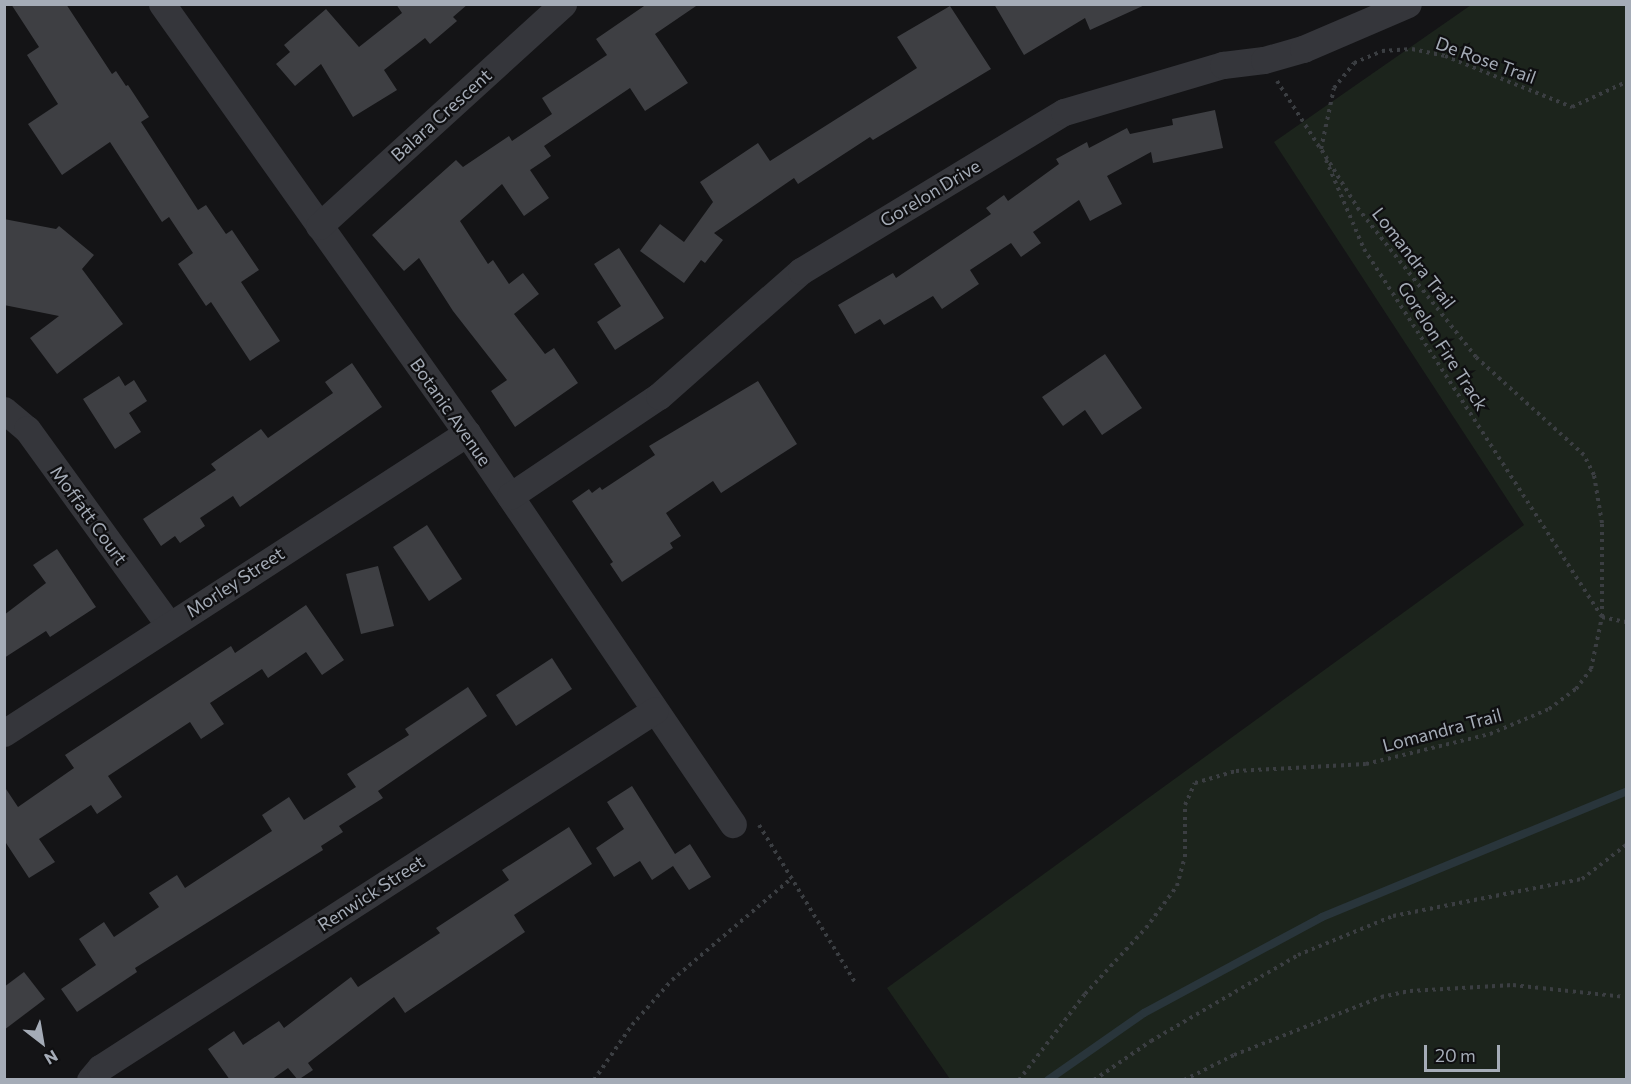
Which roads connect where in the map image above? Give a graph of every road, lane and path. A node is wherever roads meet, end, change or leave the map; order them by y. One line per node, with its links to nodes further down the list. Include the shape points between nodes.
1 (162, 4): 7 (street, Botanic Avenue)
2 (563, 4): 7 (street, Balara Crescent)
3 (1408, 4): 4 (street, Gorelon Drive, via 1329,40)
4 (1264, 60): 6 (path, Gorelon Fire Track); 10 (street, Gorelon Drive, via 1223,65 1064,112 801,271 659,396)
5 (1626, 82): 6 (path, De Rose Trail, via 1572,107 1445,56 1412,49 1382,51 1354,63 1334,88)
6 (1321, 149): 11 (path, Gorelon Fire Track, via 1365,249); 11 (path, Lomandra Trail, via 1359,210 1476,357 1584,455 1594,475 1602,523)
7 (319, 226): 9 (street, Botanic Avenue)
8 (4, 410): 13 (street, Moffatt Court, via 27,429)
9 (466, 433): 10 (street, Botanic Avenue); 13 (street, Morley Street)
10 (510, 496): 14 (street, Botanic Avenue)
11 (1602, 617): 12 (path); 23 (path, Lomandra Trail, via 1591,669 1576,689 1549,709 1490,734 1365,764 1236,771 1196,783 1185,805 1185,857 1177,886 1146,928 1085,994)
12 (1626, 622)
13 (169, 625): 15 (street, Morley Street)
14 (656, 710): 16 (street, Botanic Avenue); 21 (street, Renwick Street, via 100,1068)
15 (4, 733)
16 (733, 824): 18 (path, via 756,821)
17 (1626, 845): 24 (path, via 1582,879 1393,916 1298,955 1151,1041)
18 (792, 878): 19 (path); 22 (path, via 672,980 632,1025)
19 (855, 982)
20 (1626, 997): 25 (path, via 1513,984 1410,991 1381,997 1234,1054)
21 (90, 1080)
22 (594, 1080)
23 (1019, 1080)
24 (1094, 1080)
25 (1184, 1080)

